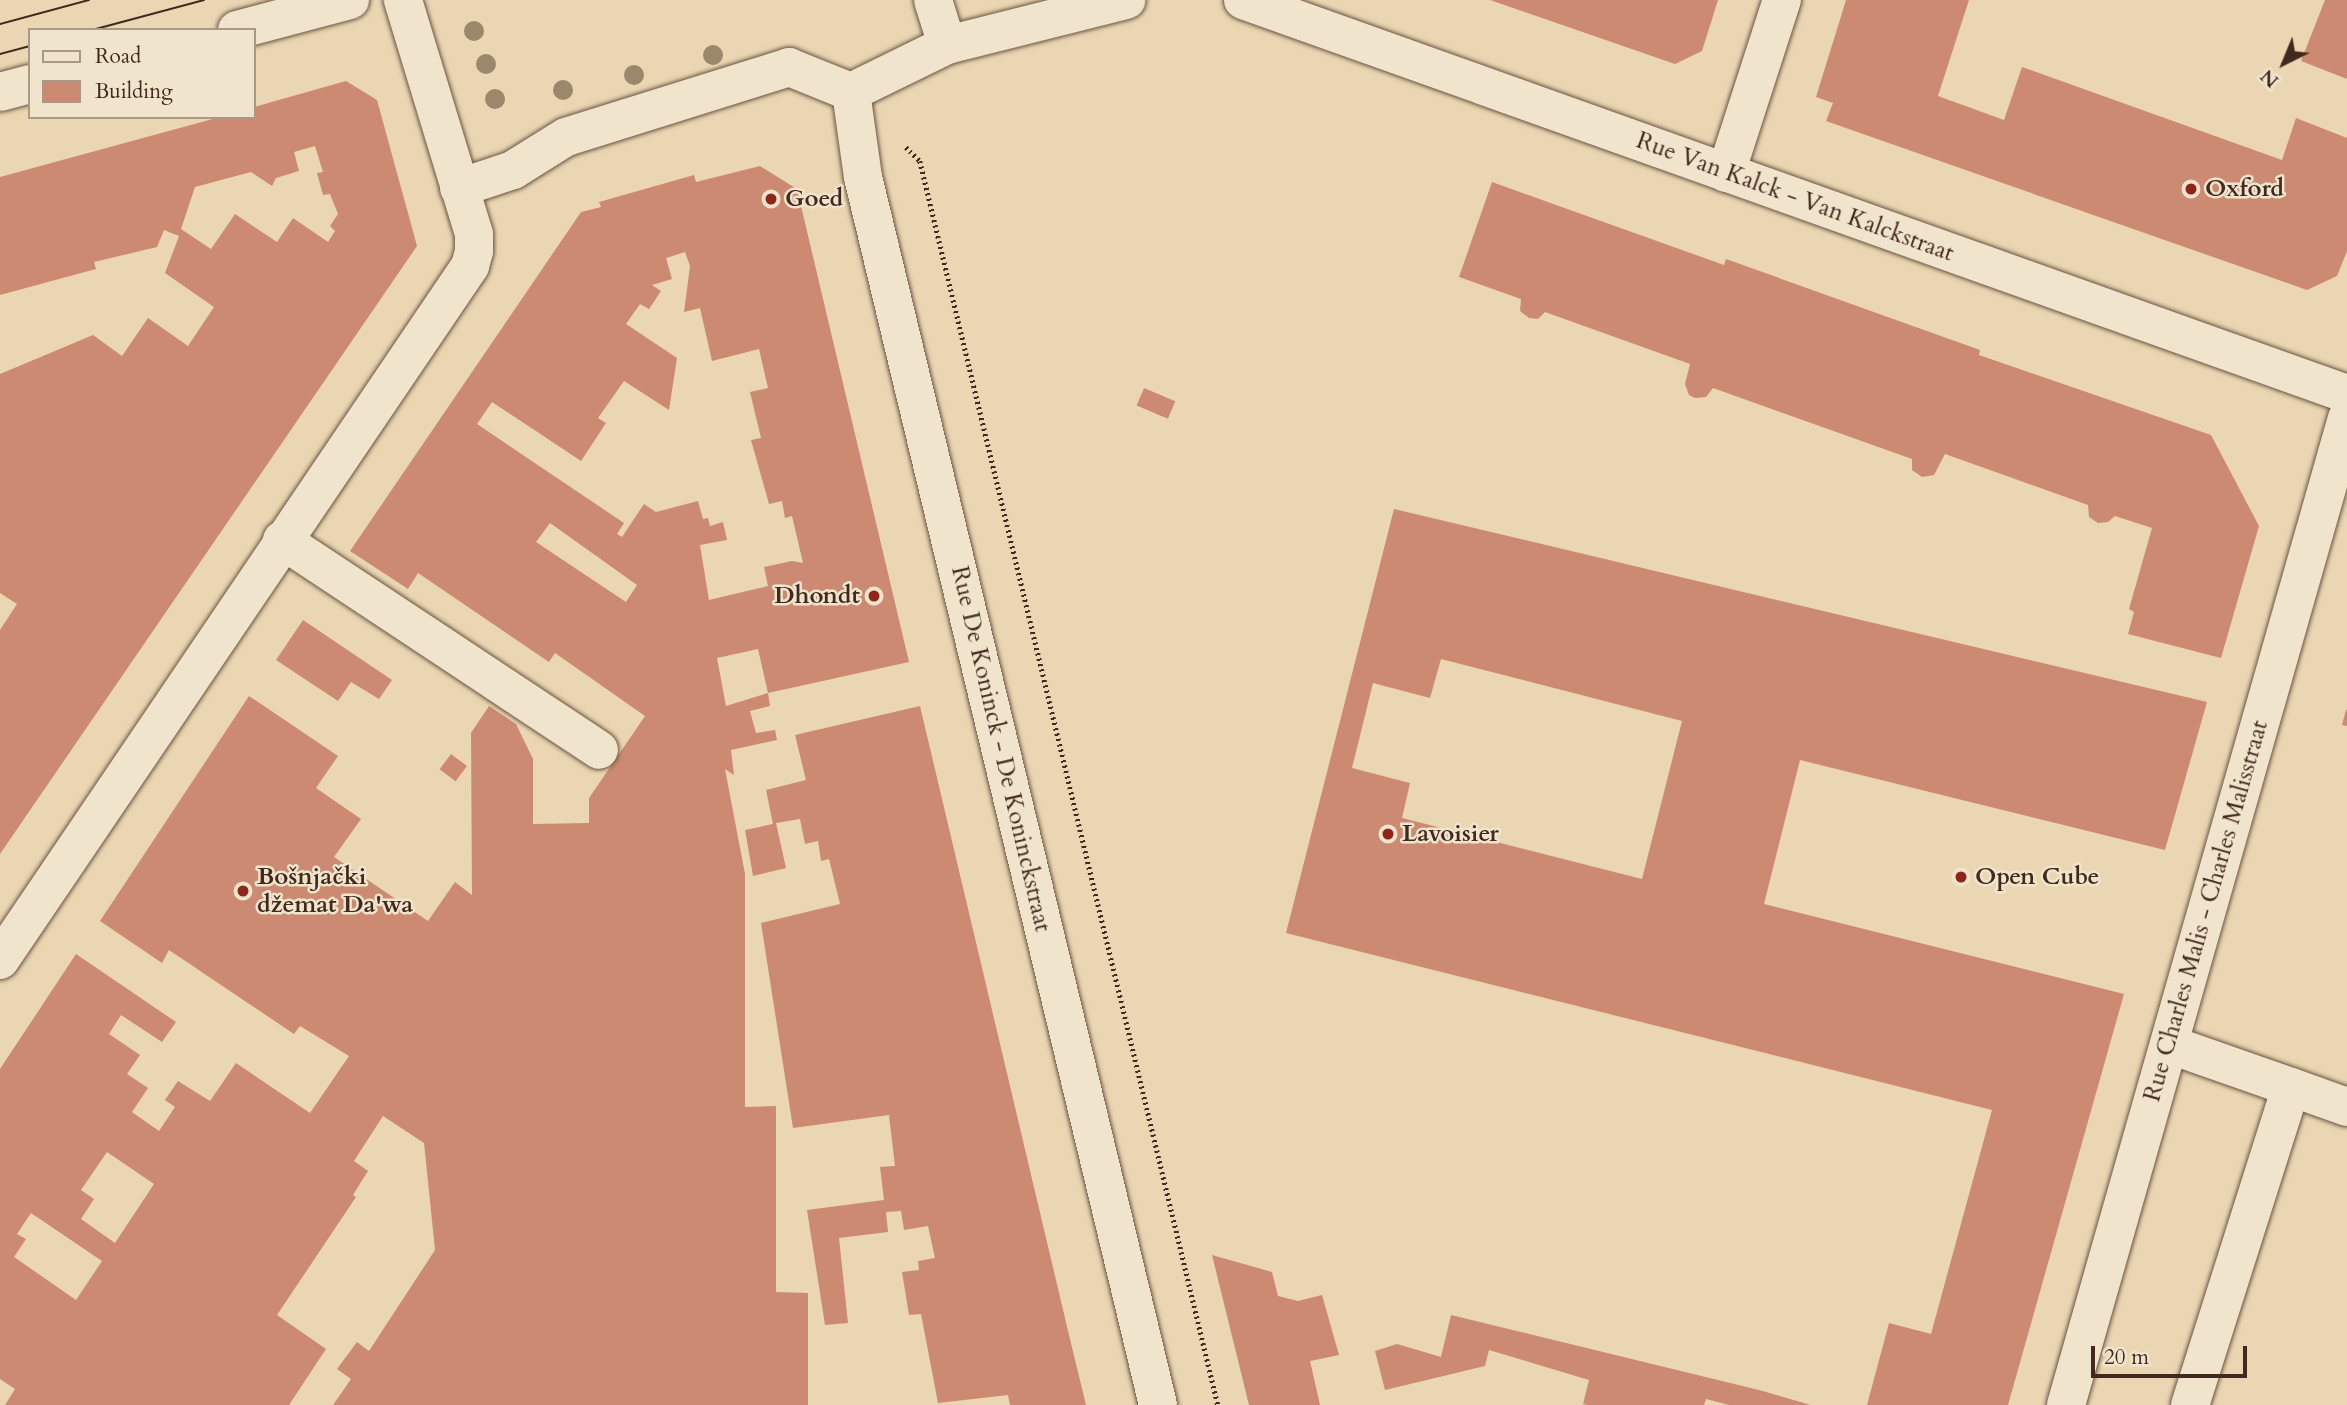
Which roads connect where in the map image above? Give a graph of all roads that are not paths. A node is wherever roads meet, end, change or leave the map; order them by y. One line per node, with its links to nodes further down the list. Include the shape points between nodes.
1 (350, 0): 7 (street)
2 (403, 0): 13 (street)
3 (933, 0): 8 (street)
4 (1126, 0): 8 (street)
5 (1243, 0): 12 (street, Rue Van Kalck - Van Kalckstraat)
6 (1782, 0): 12 (street)
7 (244, 28)
8 (947, 45): 11 (street)
9 (28, 85): 10 (street)
10 (0, 92)
11 (851, 92): 13 (street, via 789,67 566,137 513,170); 22 (street, Rue De Koninck - De Koninckstraat, via 863,177)
12 (1726, 173): 14 (street, Rue Van Kalck - Van Kalckstraat)
13 (459, 188): 16 (street, via 474,234 470,266)
14 (2347, 394)
15 (2347, 418): 19 (street, Rue Charles Malis - Charles Malisstraat)
16 (282, 540): 17 (street); 18 (street)
17 (599, 750)
18 (0, 960)
19 (2171, 1045): 20 (street); 23 (street, Rue Charles Malis - Charles Malisstraat, via 2133,1161)
20 (2291, 1087): 21 (street); 24 (street)
21 (2347, 1107)
22 (1158, 1405)
23 (2066, 1405)
24 (2190, 1405)

